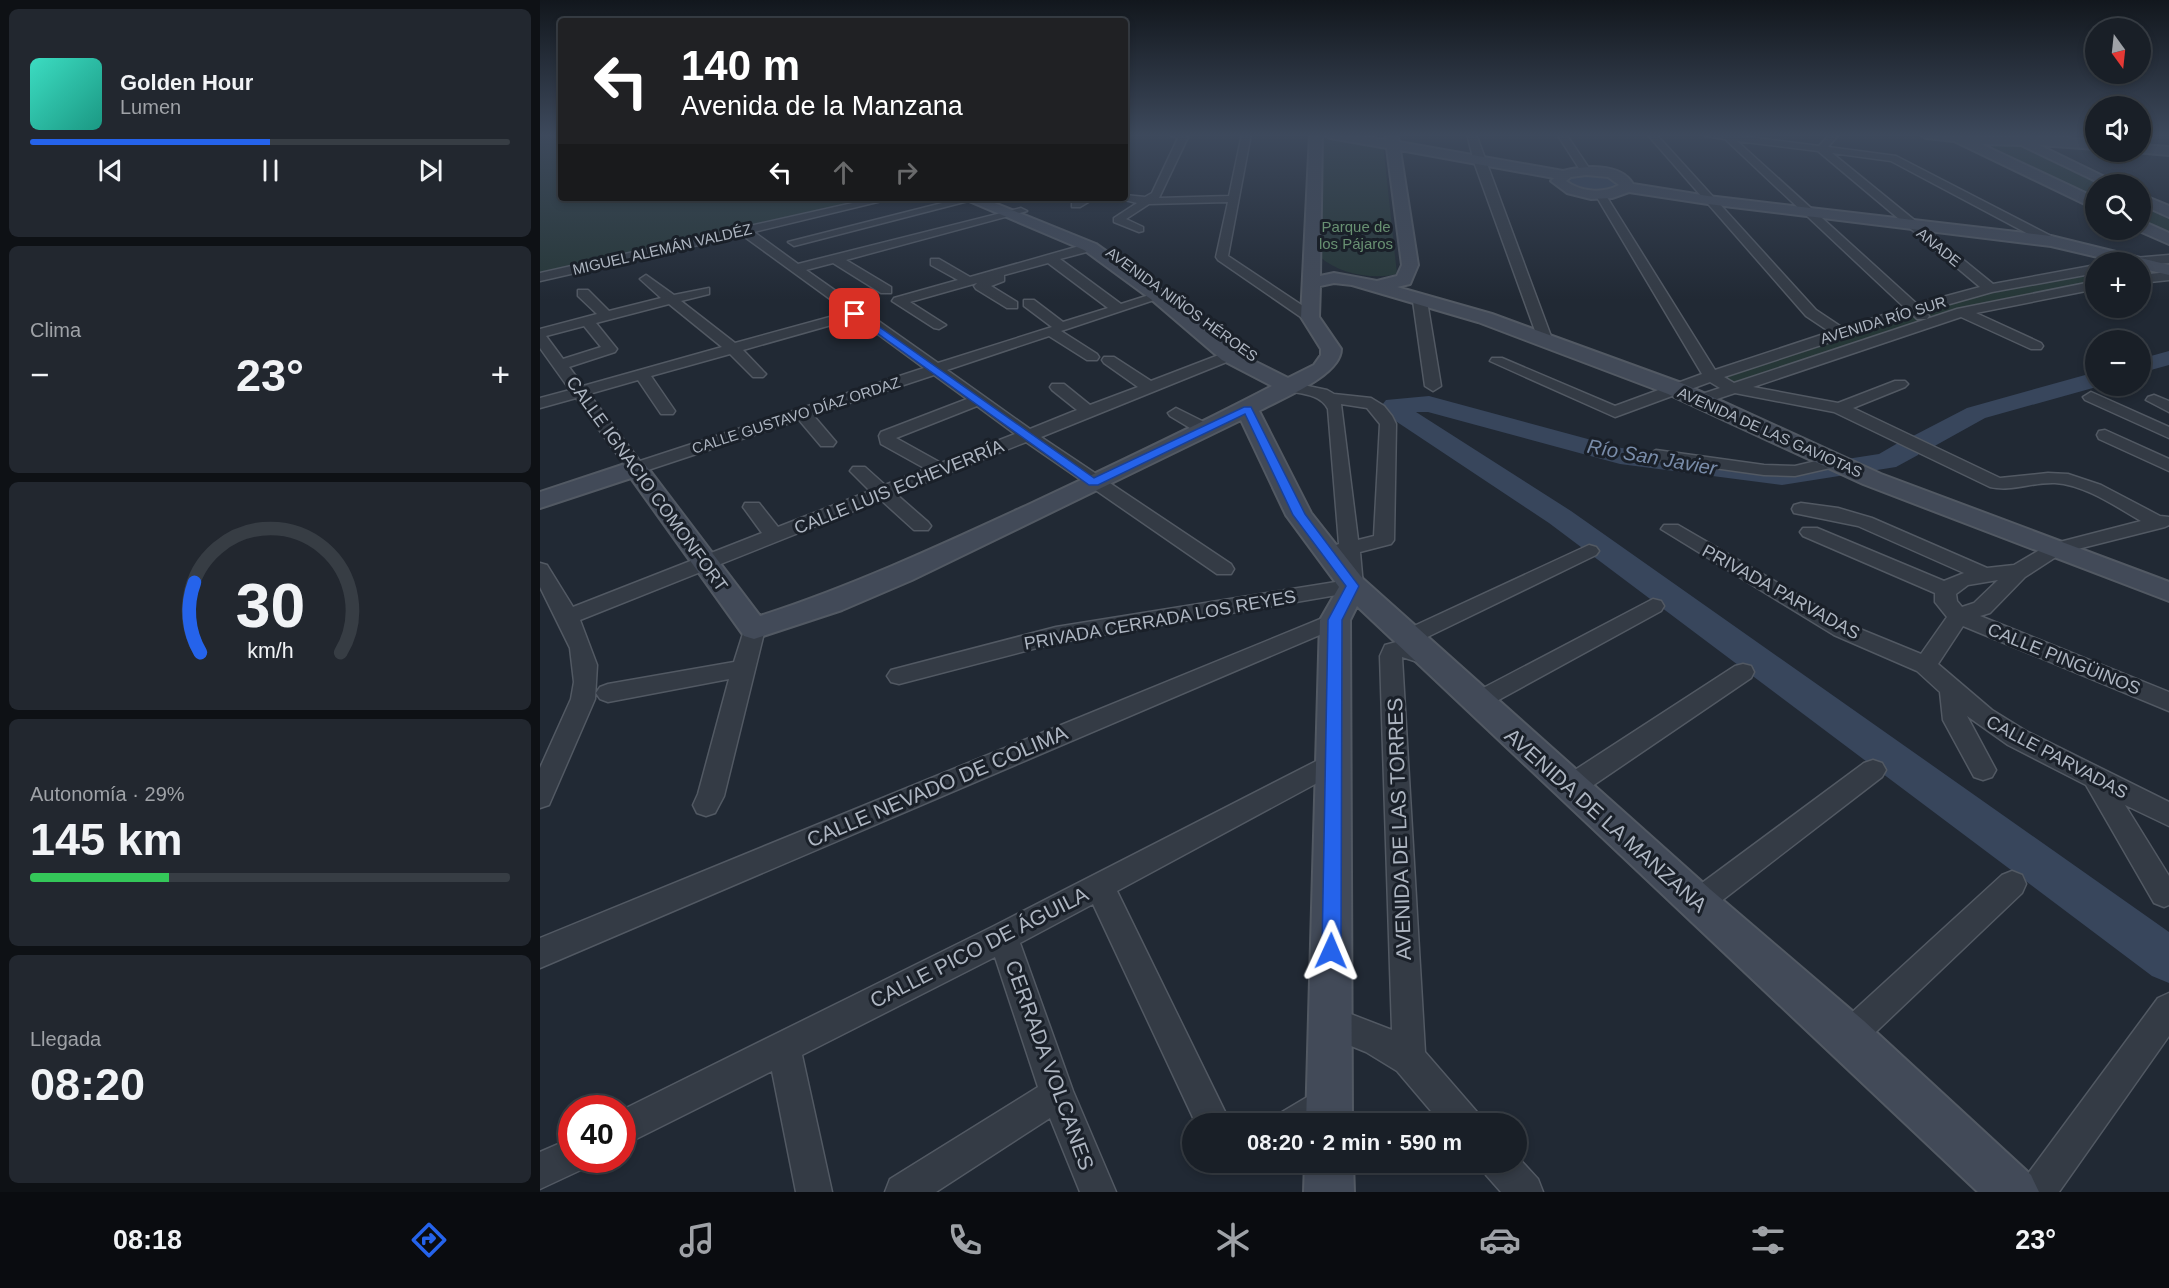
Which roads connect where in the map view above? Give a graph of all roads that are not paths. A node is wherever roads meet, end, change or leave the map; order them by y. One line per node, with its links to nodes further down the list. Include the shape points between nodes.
1 (1156, 190): 18 (street)
2 (1236, 190): 16 (street)
3 (1314, 190): 44 (street)
4 (1399, 190): 51 (street)
5 (1489, 190): 86 (street)
6 (1578, 190): 15 (street)
7 (1622, 190): 15 (street)
8 (1643, 190): 20 (street)
9 (1699, 190): 20 (street)
10 (1785, 190): 29 (street)
11 (1869, 190): 31 (street, ANADE)
12 (1955, 190): 36 (street)
13 (2066, 190): 19 (street)
14 (1128, 194): 18 (street)
15 (1600, 194): 97 (street)
16 (1234, 197): 18 (street); 77 (street, via 1222,257)
17 (1128, 198): 18 (street)
18 (1152, 198): 32 (street, via 1118,220)
19 (2085, 199)
20 (1708, 200): 29 (street); 84 (street, via 1811,313)
21 (878, 201): 34 (street, MIGUEL ALEMÁN VALDÉZ)
22 (958, 201): 37 (street)
23 (980, 201): 28 (street, AVENIDA NIÑOS HÉROES)
24 (994, 201): 28 (street, AVENIDA NIÑOS HÉROES)
25 (1084, 201): 27 (street)
26 (2151, 203): 30 (street)
27 (1076, 205)
28 (1015, 212): 38 (street, AVENIDA NIÑOS HÉROES); 42 (street); 67 (street, AVENIDA NIÑOS HÉROES, via 1100,243)
29 (1809, 212): 31 (street); 73 (street)
30 (2169, 212)
31 (1908, 222): 36 (street); 63 (street, ANADE)
32 (1139, 229)
33 (2151, 230): 35 (street)
34 (749, 235): 40 (street); 47 (street, MIGUEL ALEMÁN VALDÉZ); 49 (street)
35 (2169, 239)
36 (2051, 241): 39 (street)
37 (794, 242)
38 (1089, 247): 41 (street); 67 (street, AVENIDA NIÑOS HÉROES)
39 (2094, 252)
40 (698, 254)
41 (1050, 258): 50 (street); 72 (street)
42 (836, 259): 49 (street); 64 (street)
43 (2169, 259): 45 (street)
44 (1312, 260): 51 (street, via 1371,279); 60 (street)
45 (2151, 261)
46 (935, 262): 59 (street)
47 (586, 266): 55 (street, MIGUEL ALEMÁN VALDÉZ); 58 (street)
48 (2151, 266): 52 (street)
49 (794, 269): 75 (street)
50 (1014, 269): 59 (street); 71 (street, via 981,286)
51 (1409, 269): 61 (street, via 1400,282); 78 (street, AVENIDA DE LAS GAVIOTAS, via 1430,289)
52 (2169, 270)
53 (2085, 271): 63 (street, AVENIDA RÍO SUR)
54 (2169, 276): 56 (street)
55 (540, 277)
56 (2151, 278)
57 (646, 279): 68 (street)
58 (599, 281)
59 (968, 281): 81 (street, via 899,301)
60 (1311, 283): 61 (street, AVENIDA DE LAS GAVIOTAS, via 1334,278); 77 (street)
61 (1375, 287): 69 (street, AVENIDA DE LAS GAVIOTAS)
62 (2085, 287): 74 (street, AVENIDA RÍO SUR)
63 (1990, 288): 73 (street, AVENIDA RÍO SUR)
64 (886, 290)
65 (704, 291): 68 (street)
66 (583, 293): 76 (street)
67 (1163, 295): 72 (street, CALLE GUSTAVO DÍAZ ORDAZ); 89 (street, AVENIDA NIÑOS HÉROES); 99 (street, AVENIDA NIÑOS HÉROES)
68 (673, 299): 76 (street); 88 (street)
69 (1420, 301): 78 (street, AVENIDA DE LAS GAVIOTAS); 100 (street)
70 (1029, 303): 82 (street)
71 (1012, 305)
72 (1119, 309): 82 (street, CALLE GUSTAVO DÍAZ ORDAZ)
73 (1913, 310): 80 (street); 84 (street, AVENIDA RÍO SUR)
74 (1962, 312): 80 (street, AVENIDA RÍO SUR); 87 (street)
75 (855, 314): 88 (street); 94 (street)
76 (607, 316): 79 (street)
77 (1311, 317): 99 (street, via 1331,349 1331,356)
78 (1485, 318): 86 (street, AVENIDA DE LAS GAVIOTAS)
79 (587, 321): 83 (street); 93 (street, via 610,349)
80 (1930, 321): 103 (street, AVENIDA RÍO SUR)
81 (939, 325)
82 (1056, 329): 90 (street); 94 (street, CALLE GUSTAVO DÍAZ ORDAZ)
83 (540, 333)
84 (1840, 333): 97 (street, AVENIDA RÍO SUR)
85 (540, 339): 93 (street, CALLE IGNACIO COMONFORT)
86 (1545, 339): 104 (street, AVENIDA DE LAS GAVIOTAS)
87 (2036, 346)
88 (732, 348): 95 (street); 96 (street)
89 (1229, 356): 99 (street, AVENIDA NIÑOS HÉROES); 102 (street, CALLE LUIS ECHEVERRÍA)
90 (1092, 357)
91 (1109, 360): 102 (street)
92 (1497, 361): 104 (street, AVENIDA RÍO SUR, via 1615,412)
93 (560, 365): 105 (street, CALLE IGNACIO COMONFORT)
94 (935, 368): 109 (street); 117 (street, CALLE GUSTAVO DÍAZ ORDAZ)
95 (642, 374): 105 (street); 115 (street)
96 (758, 374)
97 (1711, 376): 103 (street); 104 (street, AVENIDA RÍO SUR)
98 (1900, 384): 113 (street)
99 (1298, 386): 107 (street, AVENIDA NIÑOS HÉROES); 114 (street)
100 (1433, 386)
101 (1058, 387): 116 (street)
102 (1150, 388): 116 (street, CALLE LUIS ECHEVERRÍA)
103 (1732, 388): 108 (street, AVENIDA RÍO SUR); 113 (street)
104 (1676, 389): 108 (street, AVENIDA DE LAS GAVIOTAS)
105 (579, 392): 111 (street); 127 (street, CALLE IGNACIO COMONFORT)
106 (2091, 397): 120 (street)
107 (1331, 399): 141 (street, via 1336,409); 141 (street, AVENIDA NIÑOS HÉROES, via 1368,402 1384,412 1388,424 1384,540)
108 (1699, 399): 125 (street, AVENIDA DE LAS GAVIOTAS)
109 (977, 400): 122 (street); 128 (street, via 887,436 887,440)
110 (2154, 400): 112 (street)
111 (540, 403)
112 (2169, 407)
113 (1839, 408): 135 (street, via 1996,483 2063,478)
114 (1247, 409): 119 (street); 141 (street, AVENIDA DE LA MANZANA, via 1299,515)
115 (667, 411)
116 (1089, 412): 122 (street, CALLE LUIS ECHEVERRÍA)
117 (802, 413): 123 (street); 127 (street, CALLE GUSTAVO DÍAZ ORDAZ)
118 (1176, 413): 119 (street)
119 (1206, 430): 130 (street)
120 (2169, 433)
121 (2105, 435): 126 (street)
122 (1028, 436): 128 (street, CALLE LUIS ECHEVERRÍA); 130 (street)
123 (827, 442)
124 (1656, 455): 125 (street, via 1764,470 1795,471)
125 (1836, 463): 140 (street, AVENIDA DE LAS GAVIOTAS)
126 (2169, 466)
127 (636, 468): 132 (street, CALLE GUSTAVO DÍAZ ORDAZ); 143 (street, CALLE IGNACIO COMONFORT)
128 (940, 470): 131 (street, CALLE LUIS ECHEVERRÍA)
129 (859, 471): 131 (street)
130 (1094, 483): 144 (street); 155 (street, via 902,574)
131 (885, 492): 136 (street); 139 (street, CALLE LUIS ECHEVERRÍA)
132 (540, 500)
133 (752, 507): 139 (street)
134 (1800, 509): 147 (street, via 1865,522)
135 (2164, 521): 140 (street)
136 (921, 526)
137 (1671, 529): 158 (street, PRIVADA PARVADAS, via 1842,630)
138 (1810, 532): 149 (street)
139 (775, 536): 143 (street, CALLE LUIS ECHEVERRÍA)
140 (2055, 549): 146 (street); 150 (street, AVENIDA DE LAS GAVIOTAS)
141 (1338, 550): 148 (street, AVENIDA DE LA MANZANA)
142 (1589, 551): 156 (street)
143 (706, 563): 153 (street, CALLE LUIS ECHEVERRÍA); 155 (street, CALLE IGNACIO COMONFORT)
144 (1224, 569)
145 (540, 570): 153 (street)
146 (2018, 572): 147 (street); 152 (street, via 1982,608)
147 (1982, 573): 149 (street)
148 (1353, 586): 154 (street); 156 (street, AVENIDA DE LA MANZANA); 161 (street, PRIVADA CERRADA LOS REYES, via 1056,635)
149 (1947, 590): 152 (street, via 1946,603)
150 (2169, 592)
151 (1653, 606): 164 (street)
152 (1959, 616): 158 (street); 165 (street, CALLE PINGÜINOS)
153 (568, 617): 171 (street, via 588,668 588,683)
154 (1335, 620): 166 (street); 179 (street, CALLE NEVADO DE COLIMA)
155 (754, 629): 159 (street)
156 (1409, 637): 157 (street, AVENIDA DE LA MANZANA)
157 (1441, 664): 164 (street, AVENIDA DE LA MANZANA); 184 (street, AVENIDA DE LAS TORRES, via 1405,648 1393,651 1391,656)
158 (1925, 665): 162 (street, CALLE PARVADAS)
159 (746, 668): 163 (street); 172 (street)
160 (1743, 672): 170 (street)
161 (899, 676)
162 (1952, 692): 168 (street, via 1955,720); 169 (street, CALLE PARVADAS, via 2017,738)
163 (608, 693)
164 (1476, 702): 170 (street, AVENIDA DE LA MANZANA)
165 (2169, 702)
166 (1334, 762): 175 (street, CALLE PICO DE ÁGUILA); 181 (street)
167 (1873, 770): 177 (street)
168 (1983, 770)
169 (2096, 780): 173 (street, CALLE PARVADAS); 176 (street)
170 (1570, 787): 177 (street, AVENIDA DE LA MANZANA)
171 (540, 797)
172 (706, 805)
173 (2169, 815)
174 (2012, 884): 182 (street)
175 (1099, 885): 178 (street, CALLE PICO DE ÁGUILA); 187 (street)
176 (2164, 894)
177 (1697, 903): 182 (street, AVENIDA DE LA MANZANA)
178 (1003, 937): 183 (street, CALLE PICO DE ÁGUILA); 185 (street, CERRADA VOLCANES)
179 (540, 953)
180 (2169, 1009): 200 (street)
181 (1330, 1022): 184 (street, via 1376,1039); 186 (street)
182 (1848, 1036): 199 (street, AVENIDA DE LA MANZANA)
183 (784, 1047): 189 (street, CALLE PICO DE ÁGUILA); 194 (street)
184 (1409, 1059): 188 (street)
185 (1058, 1094): 195 (street); 196 (street, CERRADA VOLCANES)
186 (1329, 1112)
187 (1209, 1113)
188 (1456, 1113)
189 (636, 1122)
190 (558, 1162): 191 (street)
191 (540, 1171)
192 (1329, 1173): 197 (street)
193 (1509, 1173): 198 (street)
194 (814, 1192)
195 (903, 1192)
196 (1098, 1192)
197 (1329, 1192)
198 (1525, 1192)
199 (2014, 1192)
200 (2037, 1192)

